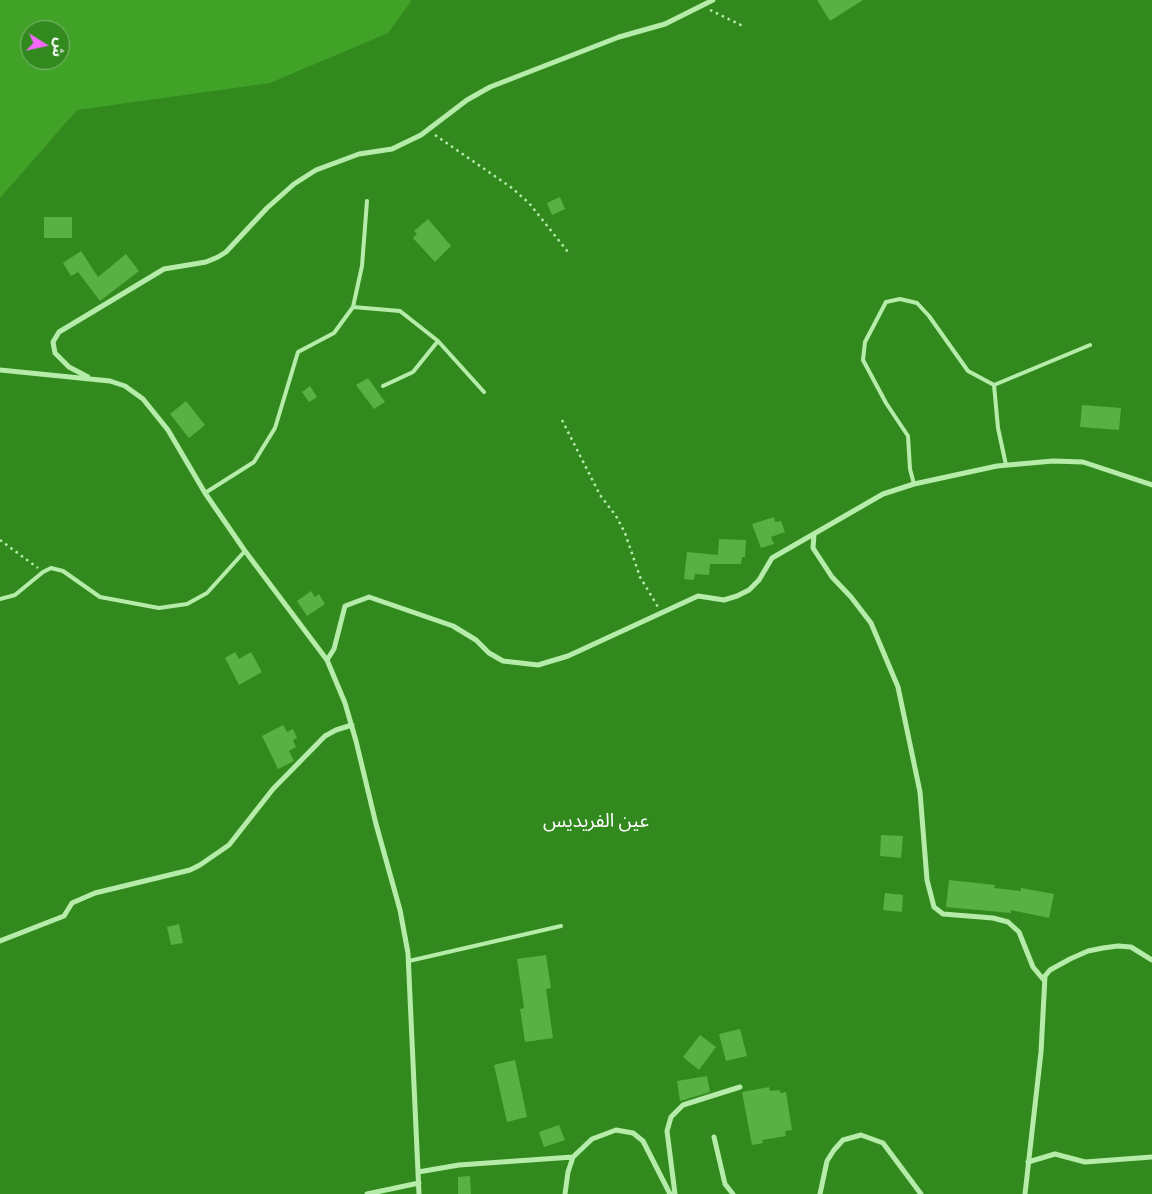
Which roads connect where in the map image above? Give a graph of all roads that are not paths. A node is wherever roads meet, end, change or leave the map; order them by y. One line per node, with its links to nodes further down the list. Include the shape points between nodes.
1 (712, 0): 7 (street, via 665,24 619,37 490,87 428,130 392,149 359,154 316,170 267,208 226,252 206,262 164,269 59,332 53,342 55,353 69,367)
2 (368, 201): 3 (lane, via 362,266)
3 (353, 307): 4 (lane, via 400,311); 14 (lane, via 334,333 298,352 275,428 254,462)
4 (438, 341): 9 (lane, via 413,372); 10 (lane)
5 (1090, 345): 8 (lane)
6 (0, 370): 7 (street)
7 (91, 378): 14 (street, via 125,386 143,399 168,430)
8 (994, 385): 11 (lane); 12 (lane, via 968,371 930,316 917,303 900,299 886,302 865,342 863,360 908,436)
9 (383, 386)
10 (484, 392)
11 (1006, 465): 12 (street); 13 (street, via 1083,462)
12 (914, 484): 15 (street, via 883,494)
13 (1152, 485)
14 (205, 493): 16 (street)
15 (814, 534): 18 (street, via 772,558 749,590 724,600 698,596 568,656 538,665 503,660 453,626 369,597 345,606 334,649); 24 (street, via 813,548 821,563 871,623 898,687 920,792 927,880 934,907 943,914 1008,922 1019,932 1033,967)
16 (245, 551): 17 (lane, via 207,593 187,604 159,608 100,597 63,571 52,568 15,595); 18 (street)
17 (0, 599)
18 (327, 660): 19 (street)
19 (352, 725): 21 (street, via 325,736 273,788 230,845 200,865 95,893 72,903 64,916); 23 (street, via 400,910)
20 (561, 926): 23 (lane)
21 (0, 941)
22 (1151, 957): 24 (street, via 1131,947 1088,951 1050,970)
23 (409, 961): 30 (street)
24 (1043, 979): 29 (street, via 1041,1052)
25 (740, 1087): 36 (street, via 683,1105 671,1117 668,1138)
26 (714, 1137): 37 (street, via 725,1184)
27 (1152, 1156): 29 (street, via 1085,1162 1054,1154)
28 (573, 1158): 30 (street, via 459,1165); 34 (street); 35 (street, via 592,1139 607,1132 623,1130 633,1133 643,1141)
29 (1028, 1162): 40 (street)
30 (418, 1172): 31 (street)
31 (419, 1183): 32 (street); 33 (street)
32 (367, 1194)
33 (419, 1194)
34 (565, 1194)
35 (670, 1194)
36 (675, 1194)
37 (733, 1194)
38 (820, 1194): 39 (street, via 827,1161 834,1150 842,1140 861,1136 883,1143)
39 (921, 1194)
40 (1025, 1194)

